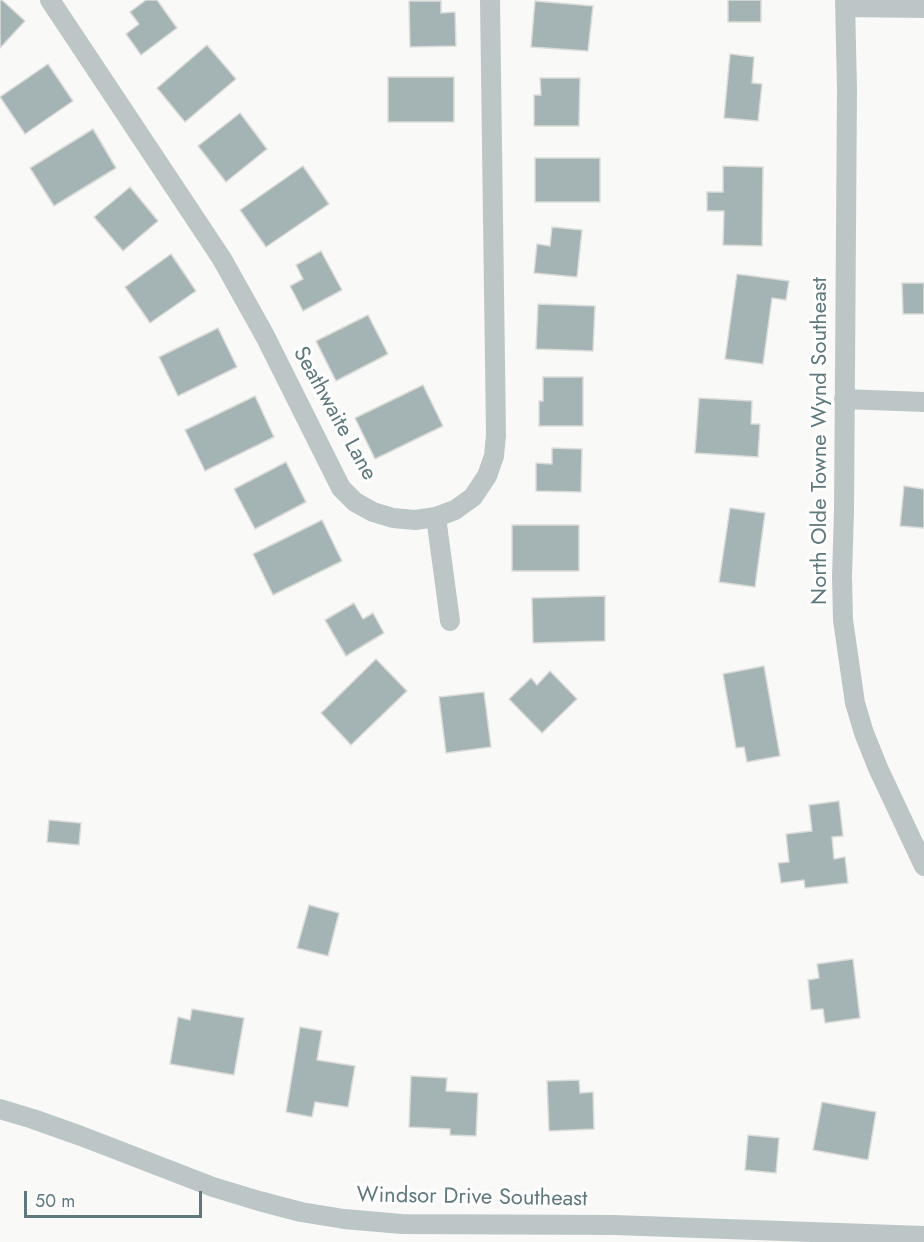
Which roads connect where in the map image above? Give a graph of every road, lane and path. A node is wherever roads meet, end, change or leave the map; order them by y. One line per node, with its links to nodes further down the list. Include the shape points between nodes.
1 (50, 0): 7 (street, Seathwaite Lane, via 222,259 341,488 373,512 415,520)
2 (490, 0): 7 (street, Seathwaite Lane, via 494,456 473,497)
3 (845, 3): 4 (street); 5 (street, North Olde Towne Wynd Southeast)
4 (924, 8)
5 (844, 399): 6 (street); 9 (street, North Olde Towne Wynd Southeast, via 843,620 855,703 878,768)
6 (924, 402)
7 (436, 517): 8 (street)
8 (450, 621)
9 (924, 866)
10 (0, 1109): 11 (street, Windsor Drive Southeast, via 213,1187 301,1212 344,1219 402,1224 614,1225)
11 (924, 1236)

